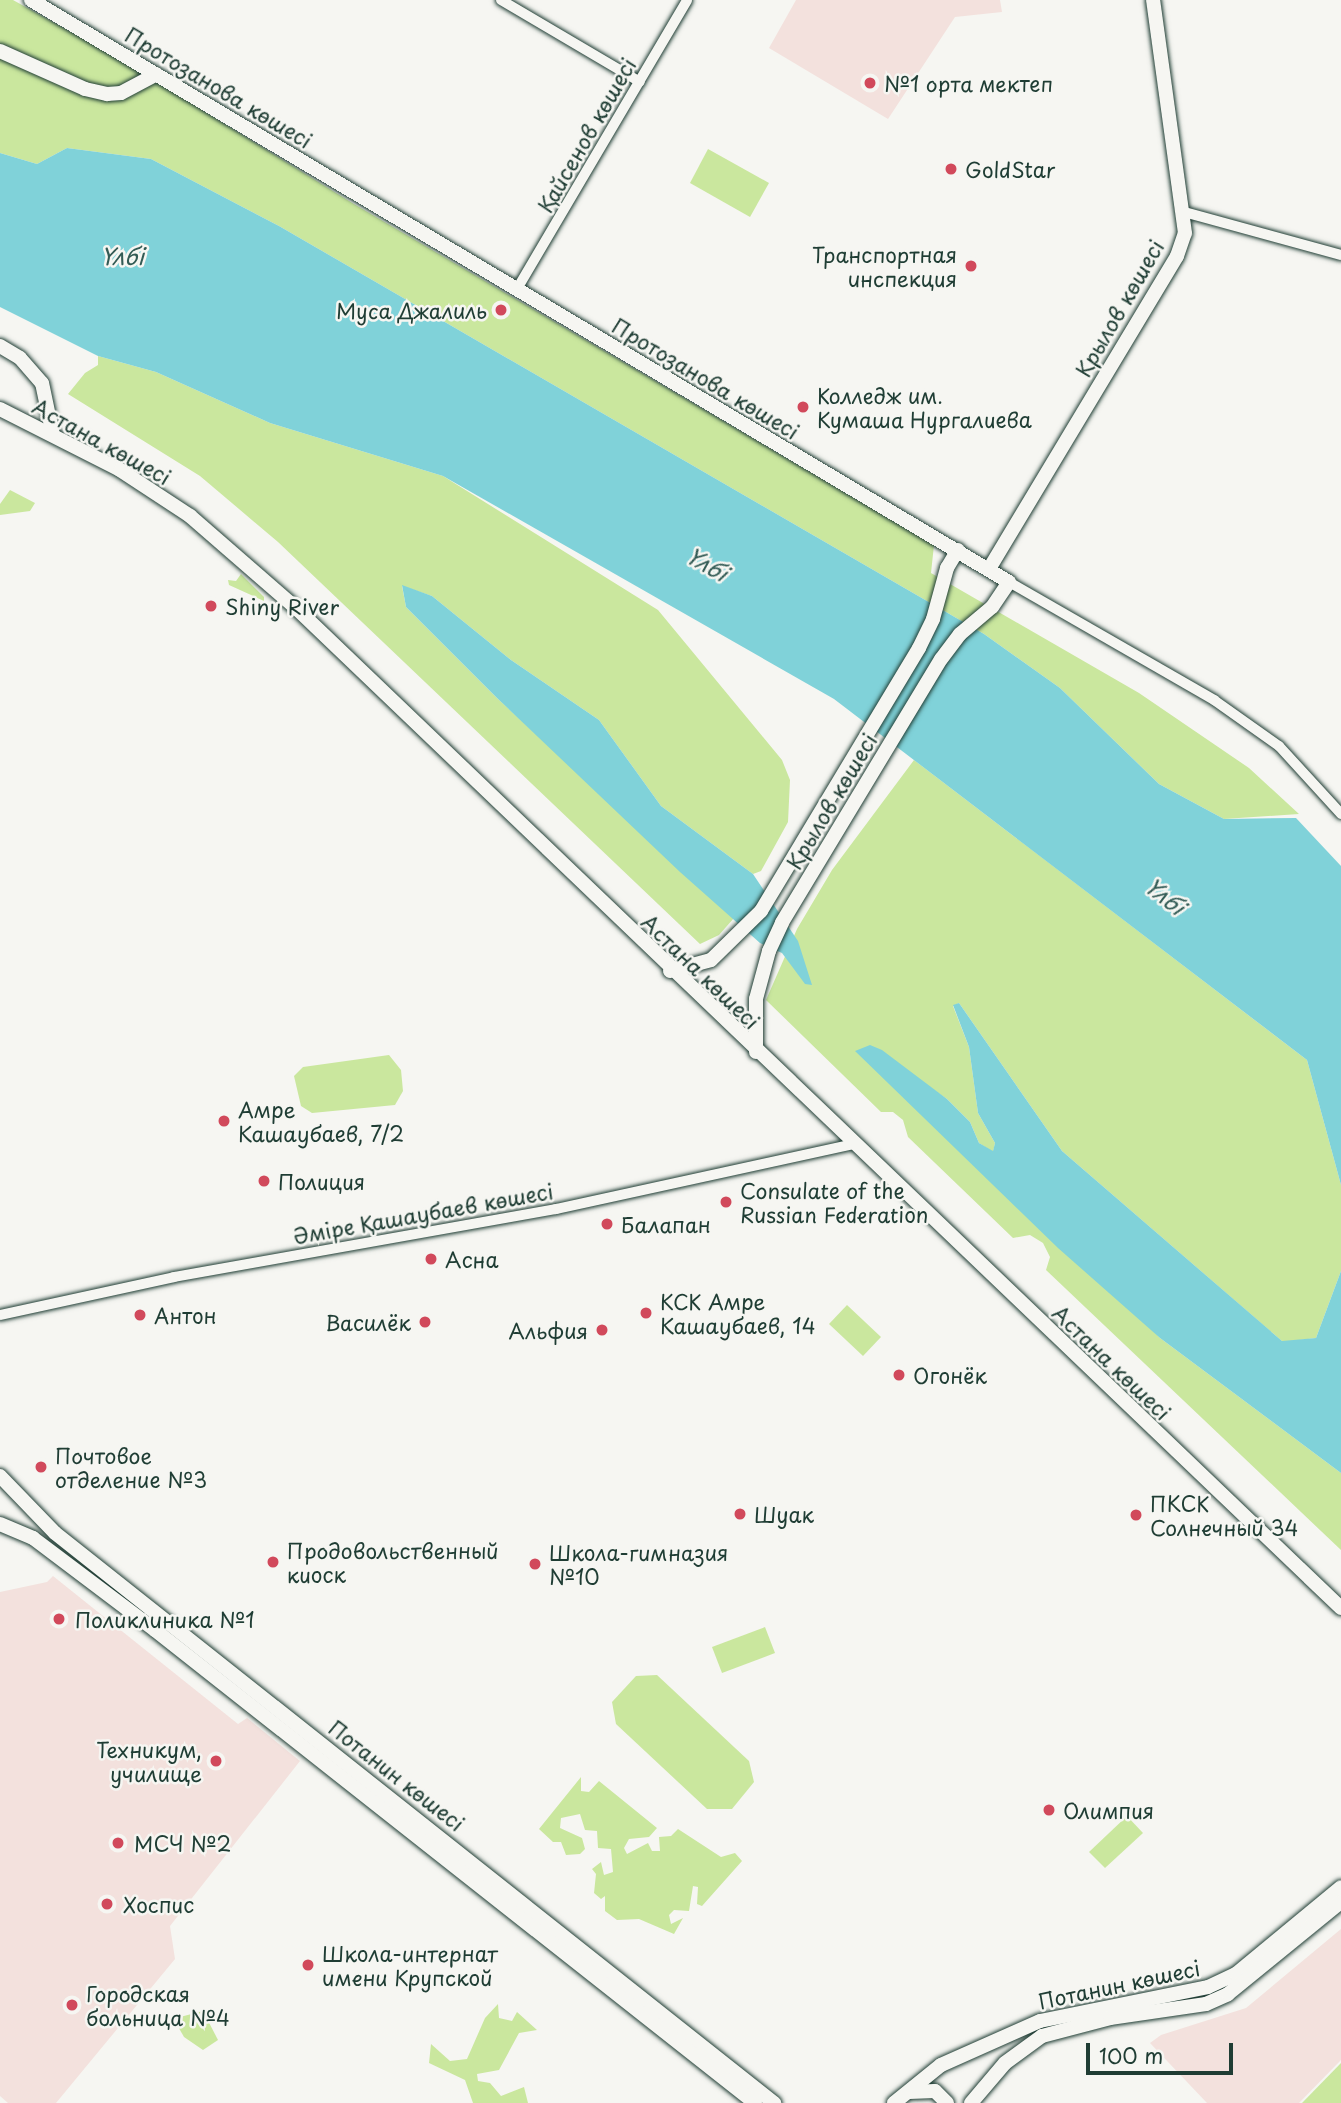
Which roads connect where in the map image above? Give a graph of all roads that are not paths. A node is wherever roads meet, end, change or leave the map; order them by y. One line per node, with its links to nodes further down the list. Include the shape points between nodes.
1 (31, 0): 6 (main road, Протозанова көшесі)
2 (501, 0): 7 (street)
3 (687, 0): 7 (street, Қайсенов көшесі)
4 (1153, 0): 8 (main road, Крылов көшесі)
5 (0, 51): 6 (main road, via 85,89 107,94 121,93)
6 (156, 74): 10 (main road, Протозанова көшесі)
7 (640, 82): 10 (street, Қайсенов көшесі)
8 (1184, 212): 9 (street); 15 (main road, Крылов көшесі, via 1185,233 1177,256)
9 (1341, 255)
10 (517, 289): 14 (main road, Протозанова көшесі)
11 (0, 346): 13 (main road, via 20,358 42,383)
12 (0, 410): 13 (main road, Астана көшесі)
13 (53, 435): 18 (main road, Астана көшесі, via 120,470 195,520 301,613)
14 (958, 550): 15 (main road, Протозанова көшесі); 18 (main road, Крылов көшесі, via 919,648 775,887 744,932 711,960)
15 (989, 569): 16 (main road, Протозанова көшесі)
16 (1009, 582): 17 (street, Протозанова көшесі, via 1214,699 1279,746); 19 (main road, Крылов көшесі, via 992,607 960,634 782,923 756,999)
17 (1341, 814)
18 (670, 971): 19 (main road, Астана көшесі)
19 (756, 1052): 20 (main road, Астана көшесі)
20 (853, 1144): 21 (street, Әміре Қашаубаев көшесі, via 555,1209 174,1278); 24 (main road, Астана көшесі)
21 (0, 1315)
22 (0, 1476): 30 (main road, Потанин көшесі, via 55,1534)
23 (0, 1524): 29 (main road, Потанин көшесі, via 33,1538 174,1645)
24 (1341, 1608)
25 (1341, 1887): 27 (main road, Потанин көшесі, via 1236,1974 1208,1987)
26 (1341, 1902): 27 (main road, Потанин көшесі, via 1228,1994 1206,2004)
27 (1052, 2025): 28 (main road, Потанин көшесі, via 941,2065); 33 (main road, Потанин көшесі, via 1005,2063)
28 (906, 2093): 31 (main road, Потанин көшесі); 32 (main road, via 935,2091)
29 (755, 2103)
30 (774, 2103)
31 (894, 2103)
32 (947, 2103)
33 (971, 2103)

